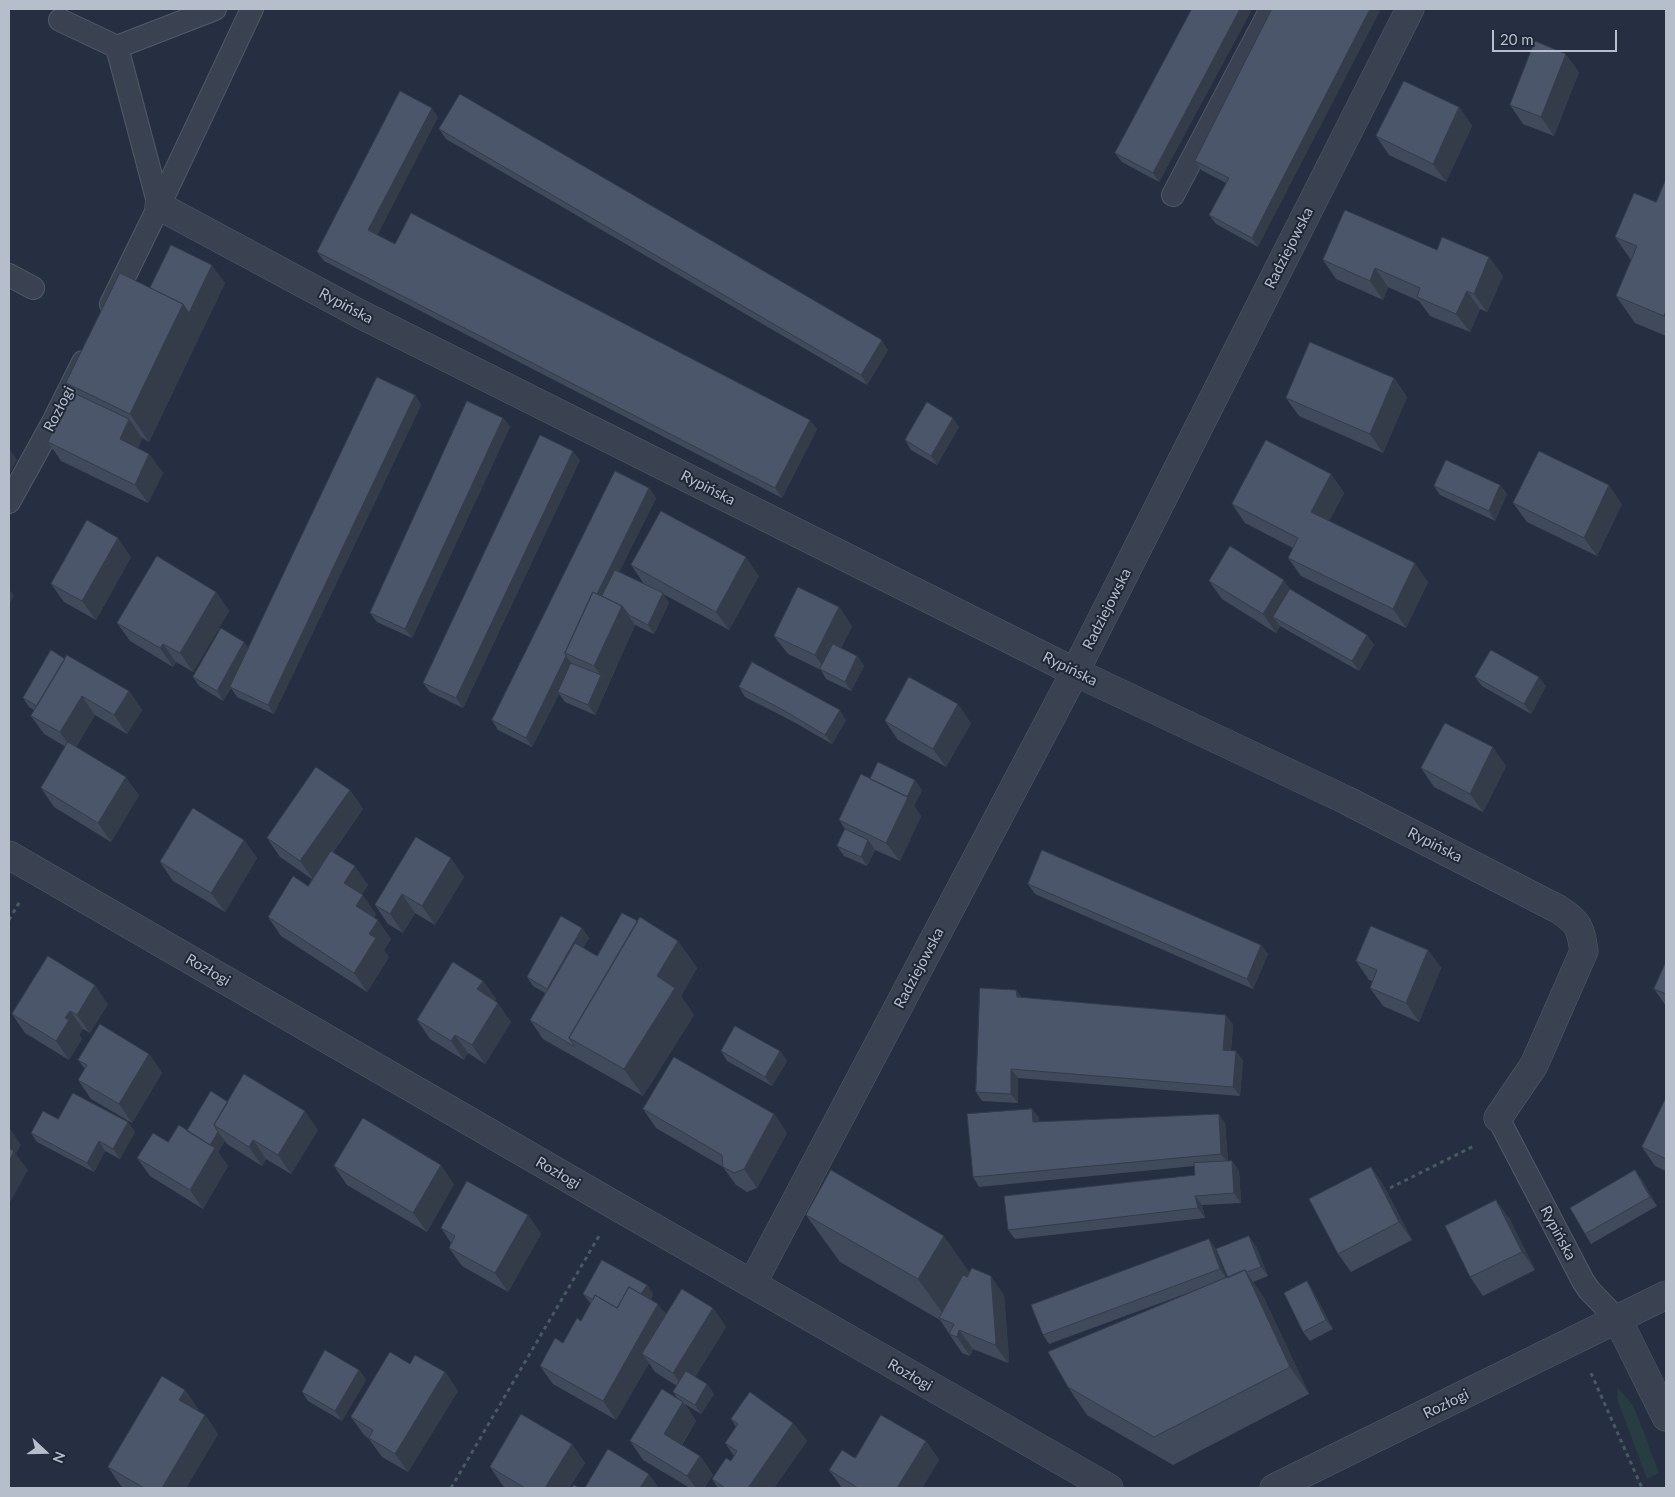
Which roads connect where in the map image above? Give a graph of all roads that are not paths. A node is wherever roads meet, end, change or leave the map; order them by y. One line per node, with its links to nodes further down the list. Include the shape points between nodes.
1 (215, 9): 6 (lane)
2 (252, 9): 8 (lane)
3 (1271, 9): 7 (lane)
4 (1410, 9): 14 (street, Radziejowska)
5 (60, 20): 6 (lane)
6 (117, 47): 8 (lane)
7 (1173, 195)
8 (159, 206): 11 (lane); 14 (street, Rypińska, via 360,314)
9 (9, 276): 10 (lane)
10 (33, 288)
11 (103, 320)
12 (90, 346): 13 (lane, Rozłogi)
13 (9, 502)
14 (1075, 672): 16 (street, Rypińska, via 1346,800 1575,920 1582,935 1584,951 1578,969 1534,1065); 17 (street, Radziejowska)
15 (9, 855): 17 (street, Rozłogi)
16 (1498, 1118): 19 (lane, Rypińska, via 1582,1280)
17 (752, 1284): 21 (street, Rozłogi)
18 (1666, 1295): 19 (street, Rozłogi)
19 (1618, 1320): 20 (street); 22 (street, Rozłogi)
20 (1666, 1417)
21 (1109, 1488)
22 (1274, 1488)

